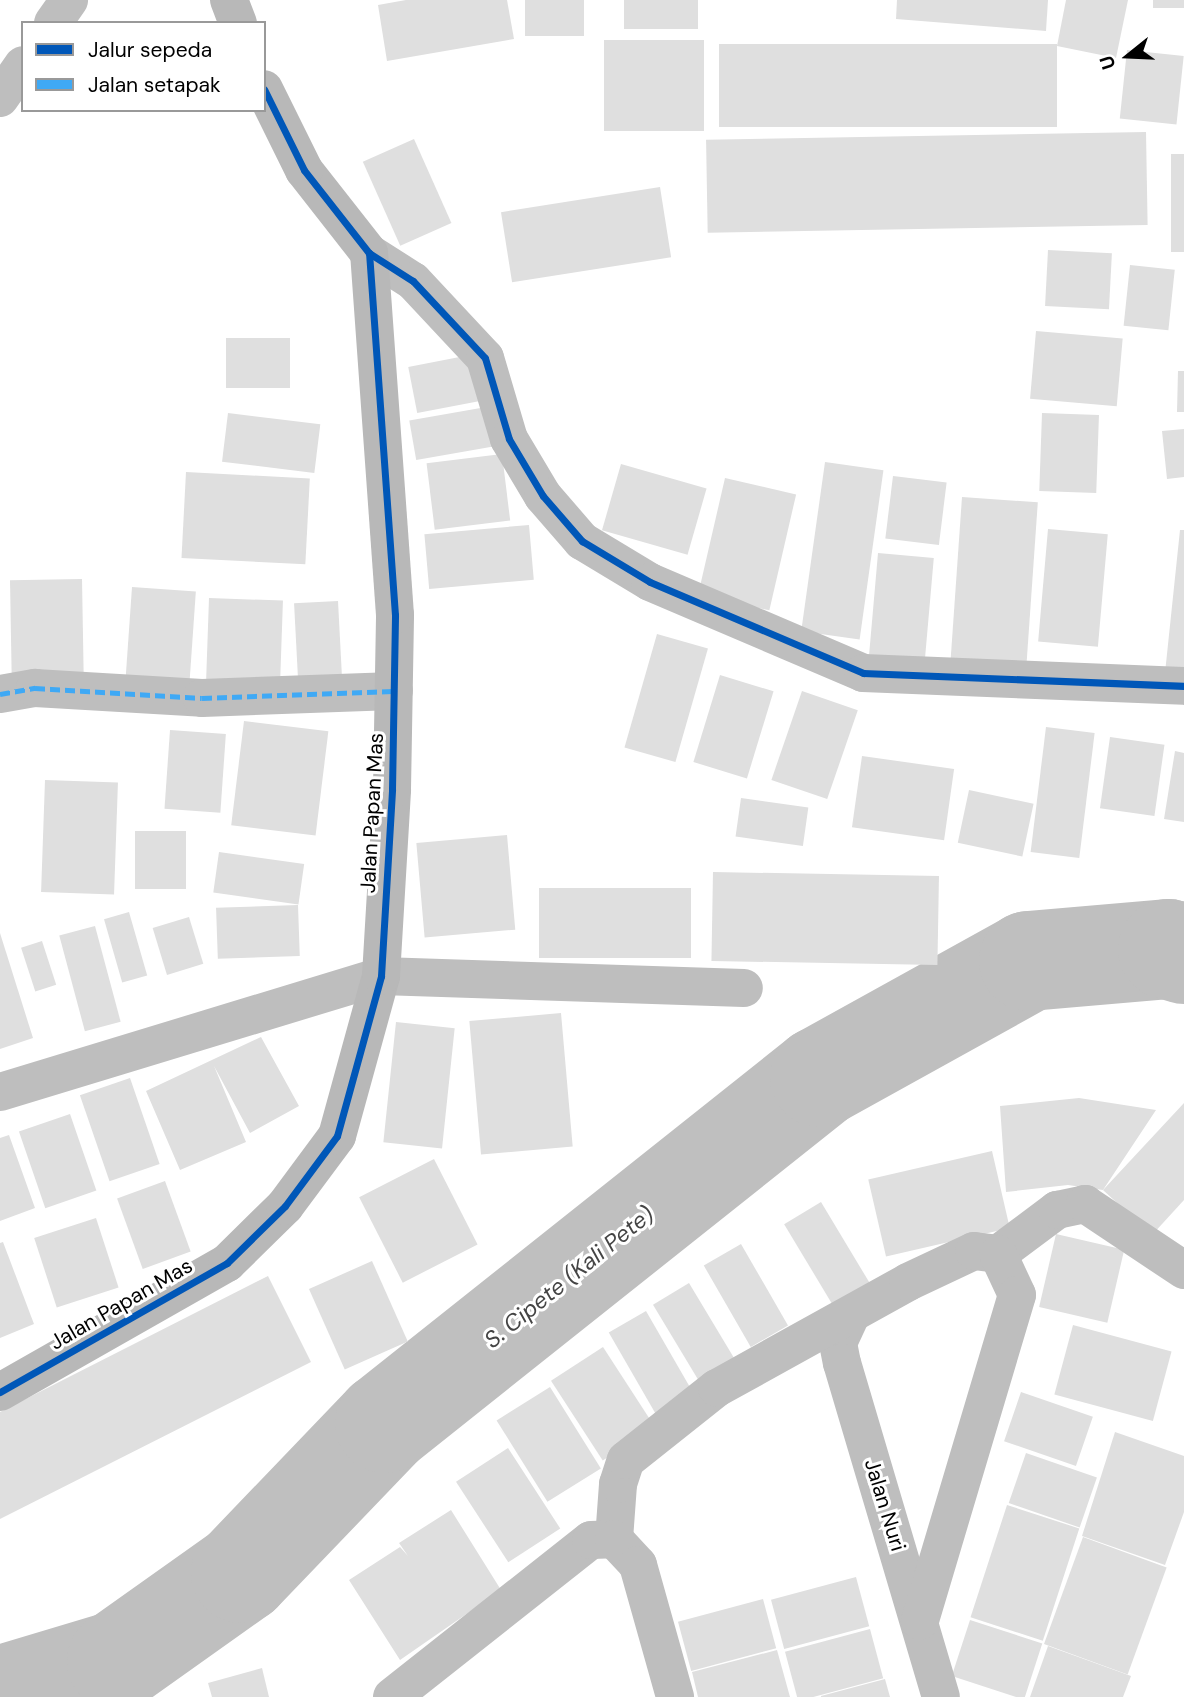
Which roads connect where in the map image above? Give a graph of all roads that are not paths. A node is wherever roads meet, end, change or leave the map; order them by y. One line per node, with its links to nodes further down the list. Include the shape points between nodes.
1 (69, 0): 3 (street)
2 (229, 0): 4 (street)
3 (54, 21)
4 (237, 21)
5 (21, 68): 7 (street)
6 (266, 93): 8 (street, via 304,170)
7 (0, 97)
8 (369, 253): 9 (street, via 413,281 485,358 509,439 543,496 582,541 650,582 863,673); 10 (street, Jalan Papan Mas, via 395,615)
9 (1184, 686)
10 (394, 691): 11 (street, via 202,698 34,688); 12 (street, Jalan Papan Mas)
11 (0, 694)
12 (381, 976): 13 (street); 14 (street); 18 (street, Jalan Papan Mas, via 337,1136 285,1206 227,1263)
13 (744, 988)
14 (0, 1092)
15 (998, 1254): 16 (street, via 1057,1210 1084,1204); 17 (street, via 974,1251); 20 (street, via 1017,1295)
16 (1184, 1270)
17 (850, 1315): 19 (street, via 717,1388 626,1460 618,1484); 20 (street, Jalan Nuri, via 838,1343)
18 (0, 1392)
19 (614, 1539): 21 (street, via 591,1540); 22 (street, via 638,1565)
20 (920, 1621): 23 (street, Jalan Nuri)
21 (397, 1696)
22 (675, 1697)
23 (941, 1697)

